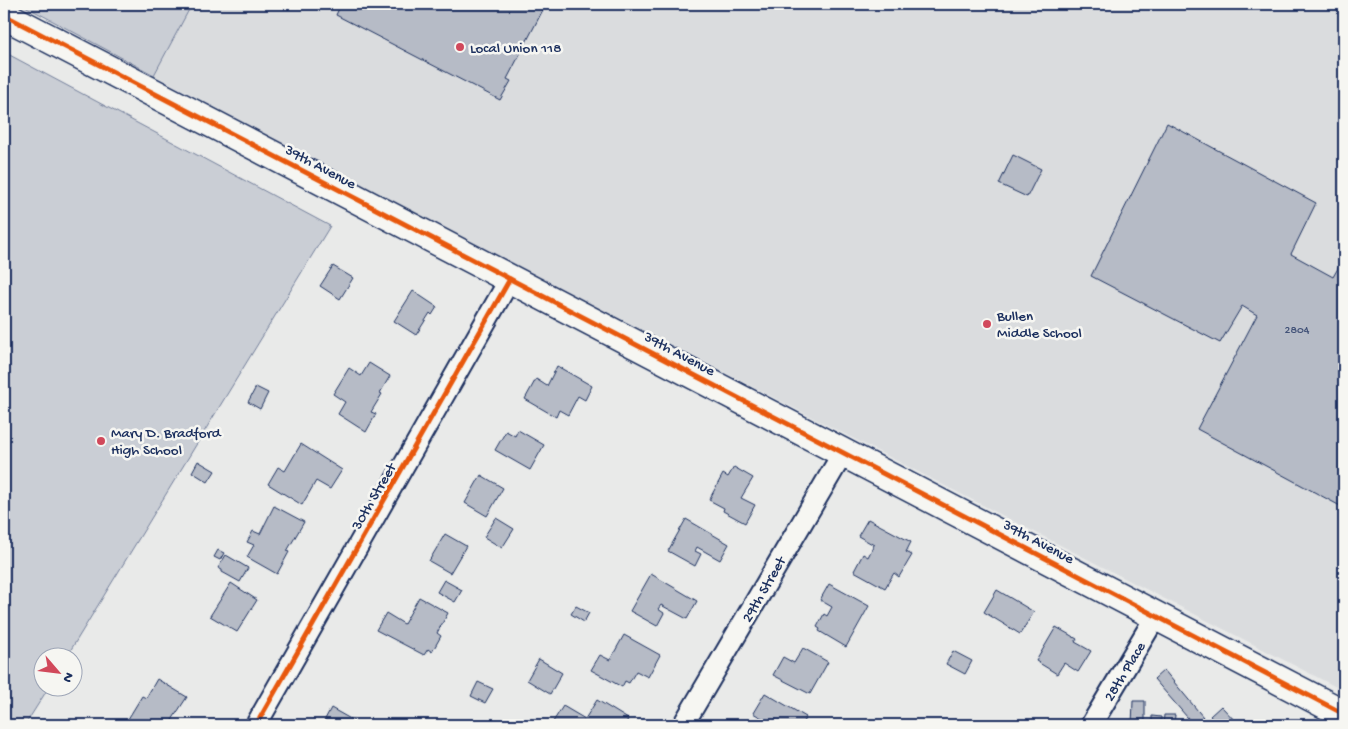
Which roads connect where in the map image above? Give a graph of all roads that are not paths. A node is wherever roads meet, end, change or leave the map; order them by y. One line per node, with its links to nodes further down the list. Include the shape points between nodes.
1 (4, 15): 2 (street, 39th Avenue)
2 (510, 279): 3 (street, 39th Avenue); 6 (street, 30th Street)
3 (844, 453): 4 (street, 39th Avenue); 7 (street, 29th Street)
4 (1156, 616): 5 (street, 39th Avenue); 8 (street, 28th Place)
5 (1344, 714)
6 (256, 725)
7 (683, 725)
8 (1091, 725)

